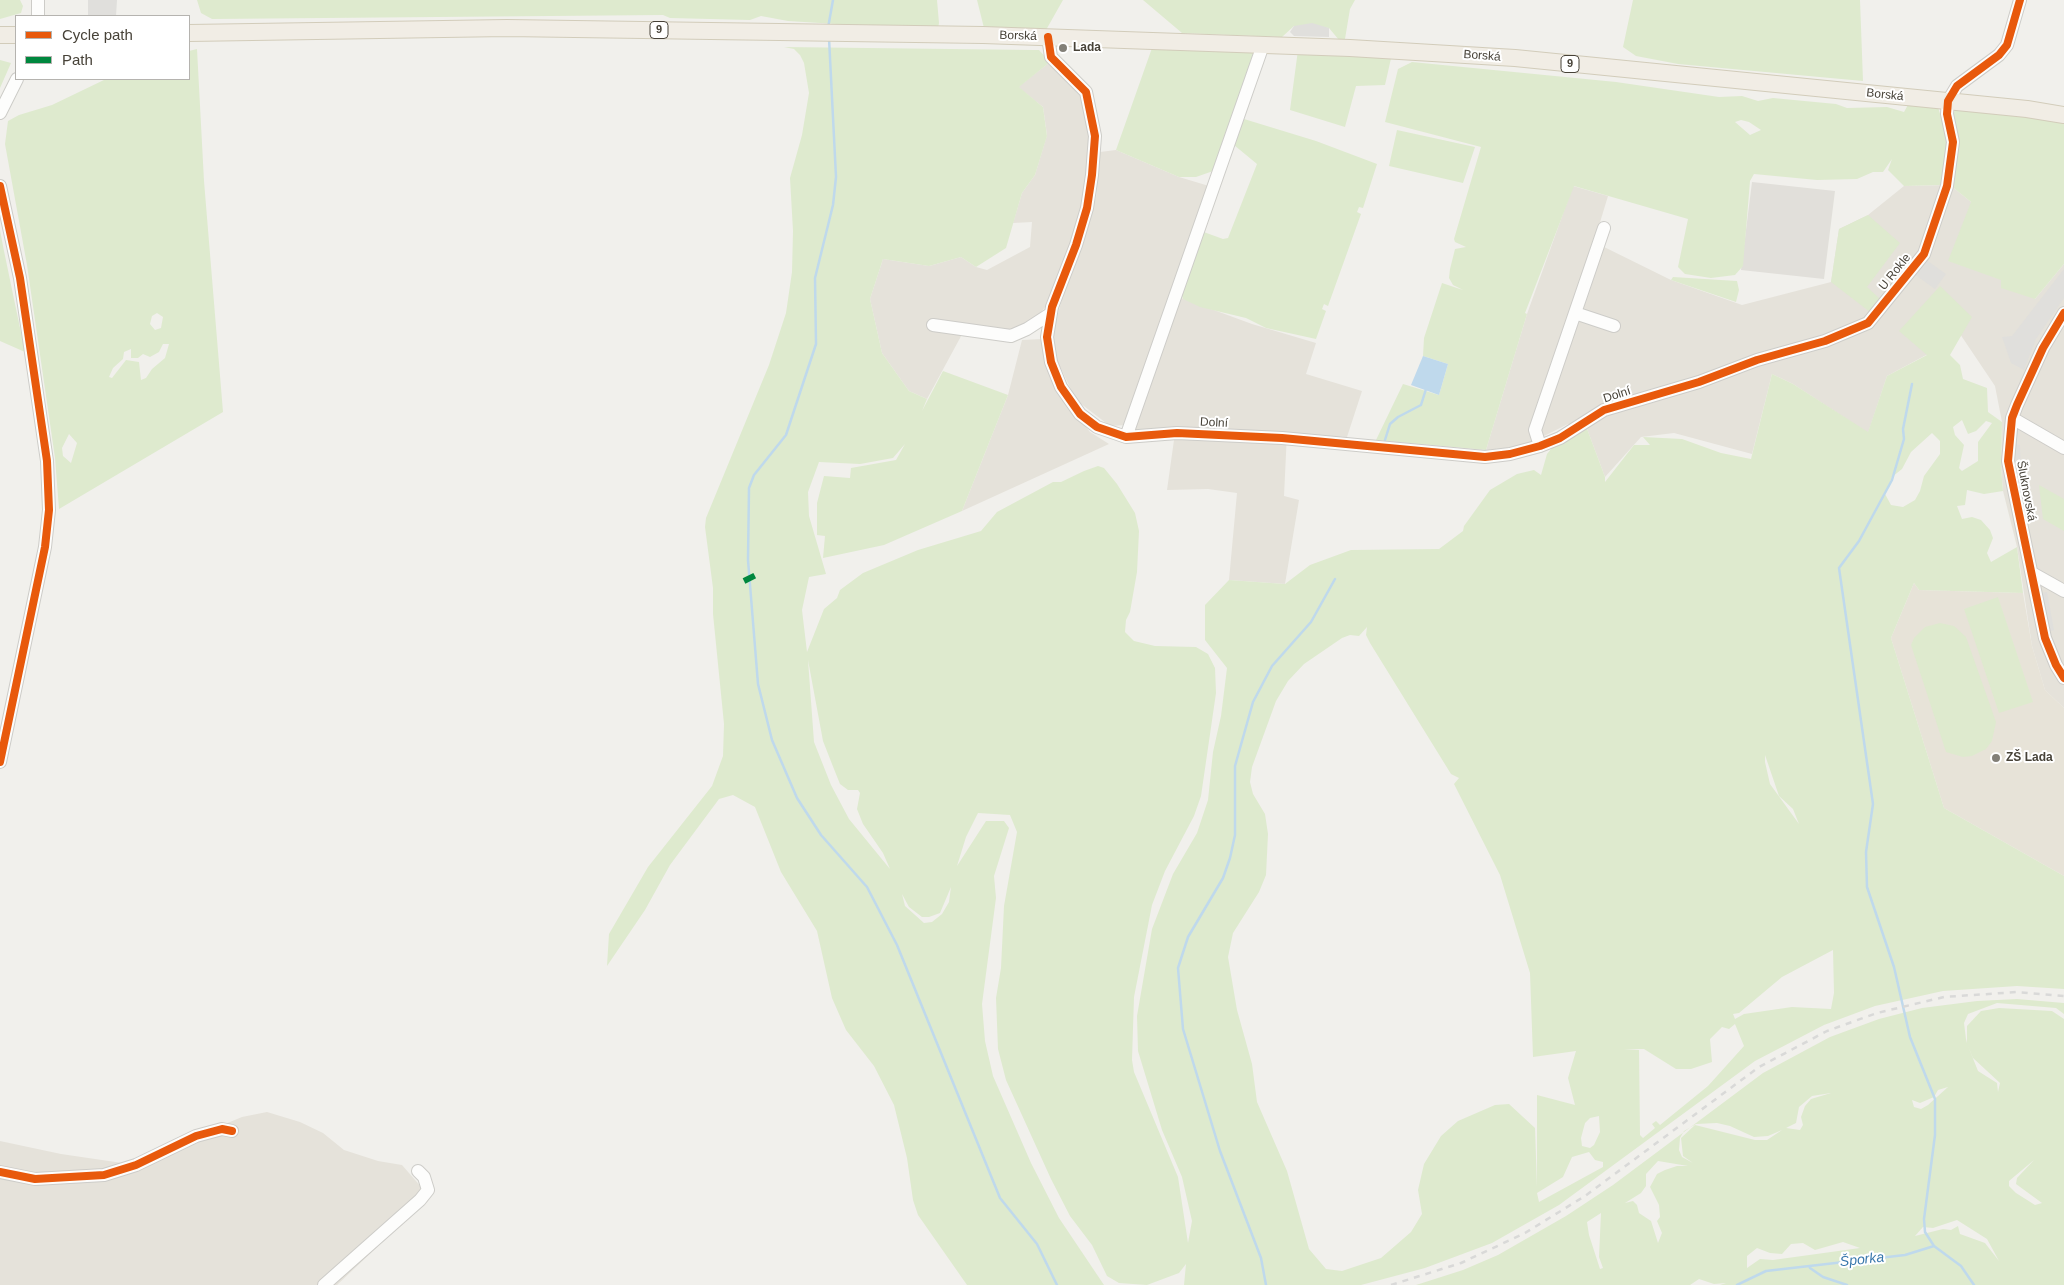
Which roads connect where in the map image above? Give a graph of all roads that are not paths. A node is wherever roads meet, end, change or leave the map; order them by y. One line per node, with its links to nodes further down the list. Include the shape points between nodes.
1 (38, 0): 3 (street)
2 (2020, 0): 10 (street, via 2008,45 1957,86)
3 (38, 15)
4 (190, 33): 7 (main road, Borská / 9, via 507,28)
5 (0, 35): 6 (main road)
6 (15, 35)
7 (1048, 37): 8 (main road, Borská / 9); 19 (street, Dolní, via 1052,57 1086,92 1095,136 1092,175 1082,226)
8 (1263, 45): 10 (main road, Borská / 9, via 1515,58); 24 (street)
9 (16, 80): 13 (street)
10 (1948, 102): 11 (main road, Borská / 9); 22 (street, U Rokle, via 1953,142 1947,186 1924,254 1868,323 1824,341)
11 (2027, 109): 12 (main road, Borská / 9); 14 (main road, Borská / 9)
12 (2064, 109)
13 (0, 113)
14 (2064, 115)
15 (0, 186): 30 (street, via 20,278 46,461 49,510 45,547)
16 (1604, 228): 17 (street)
17 (1575, 313): 21 (street); 25 (street, via 1535,430)
18 (2064, 313): 23 (street, Šluknovská, via 2042,348)
19 (1050, 314): 20 (street, via 1011,336); 24 (street, Dolní, via 1049,355 1071,404 1097,427)
20 (933, 326)
21 (1614, 326)
22 (1742, 366): 25 (street, Dolní, via 1604,410 1560,438)
23 (2012, 418): 26 (street); 27 (street, Šluknovská, via 2008,461)
24 (1126, 437): 25 (street, Dolní, via 1178,433 1282,438 1485,457)
25 (1540, 446)
26 (2064, 448)
27 (2032, 572): 28 (street); 29 (street, Šluknovská, via 2045,638)
28 (2064, 591)
29 (2064, 678)
30 (0, 762)
31 (232, 1131): 33 (street, via 222,1129 196,1136 136,1165 104,1175 35,1179)
32 (418, 1171): 34 (street, via 424,1177 428,1190 420,1200)
33 (0, 1172)
34 (324, 1285)

